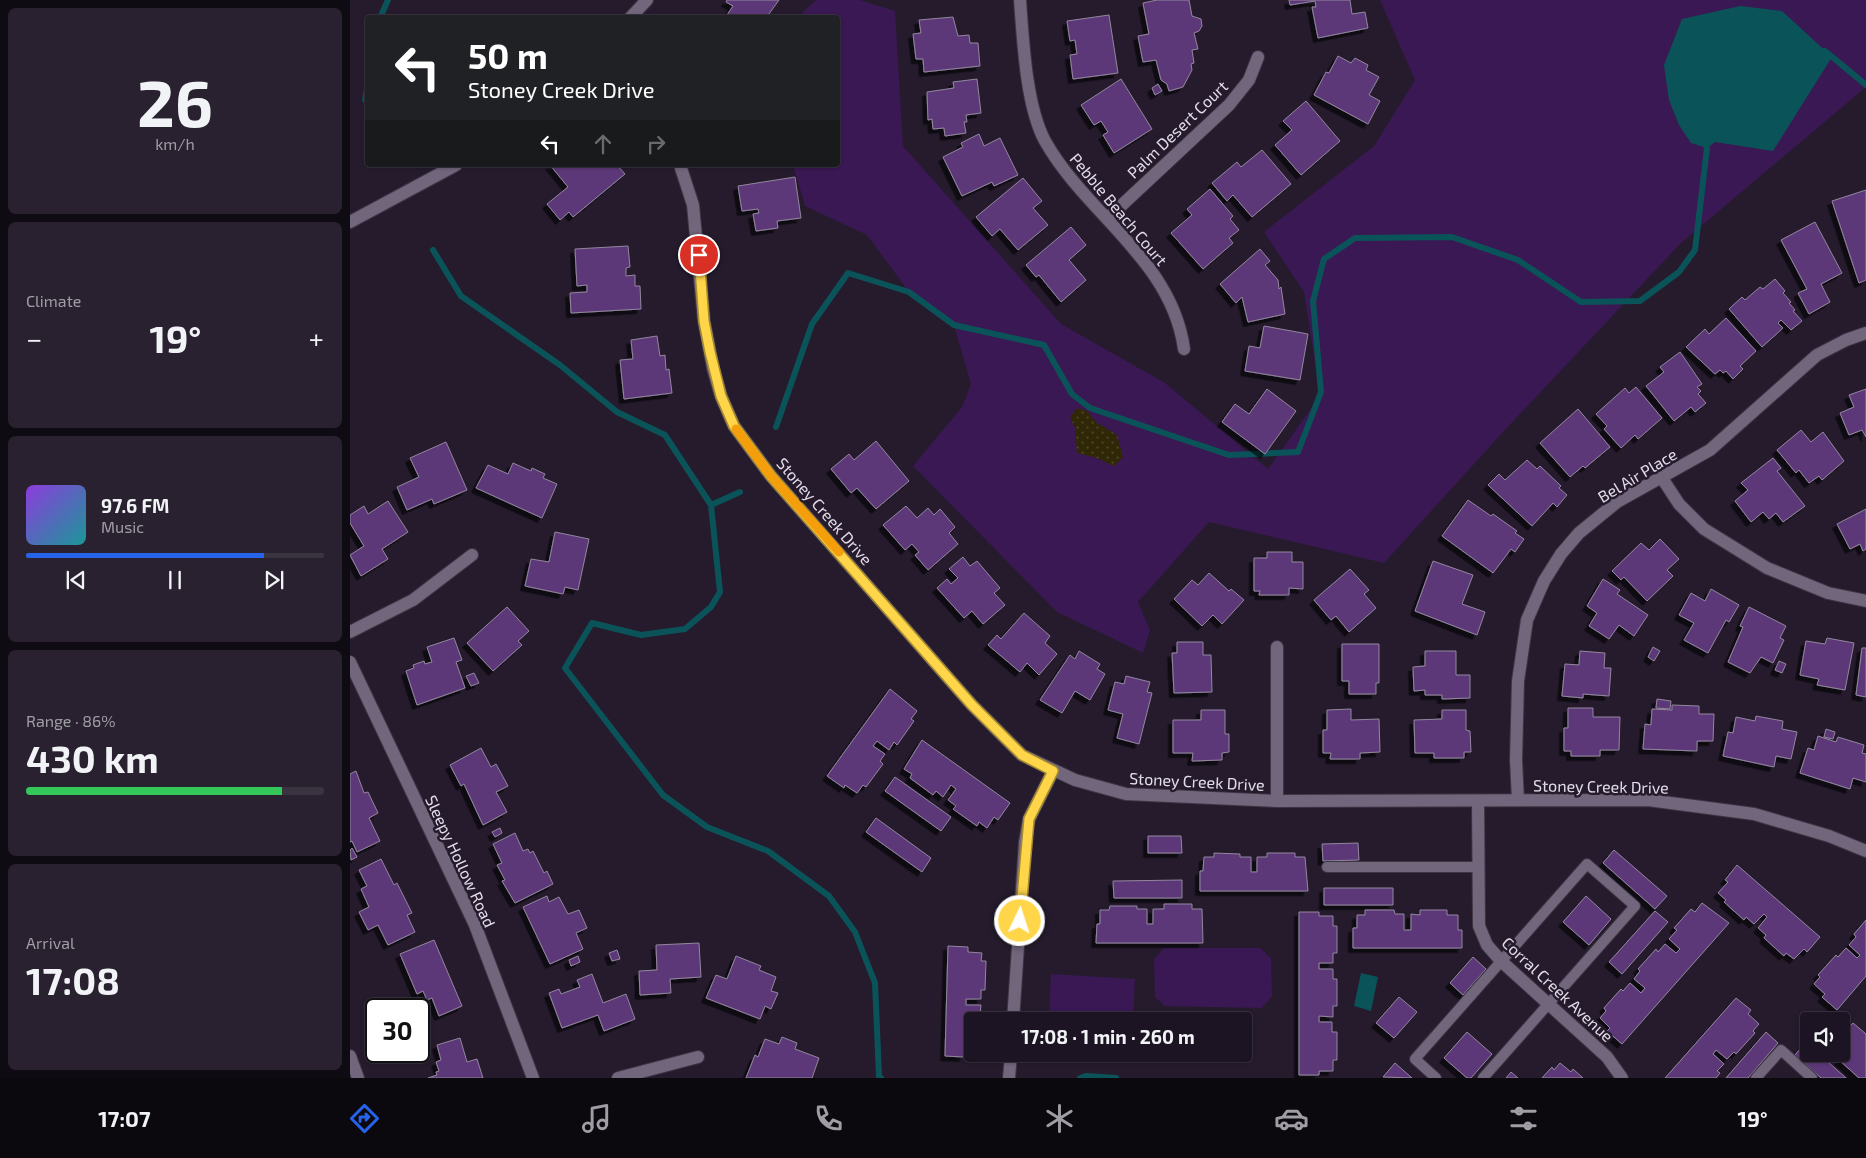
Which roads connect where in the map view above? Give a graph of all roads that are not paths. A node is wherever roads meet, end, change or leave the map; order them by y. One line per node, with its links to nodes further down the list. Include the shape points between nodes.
1 (647, 0): 3 (street)
2 (1020, 0): 7 (street, Pebble Beach Court, via 1034,114 1044,139 1085,196)
3 (633, 15)
4 (1258, 57): 7 (street, Palm Desert Court, via 1249,80 1228,105)
5 (452, 167): 8 (street)
6 (681, 167): 17 (street, Stoney Creek Drive, via 694,204 704,321 721,396 734,426 771,476 972,705 1022,755)
7 (1108, 218): 10 (street, Pebble Beach Court, via 1152,271 1169,300)
8 (350, 222)
9 (1866, 333): 11 (street, Bel Air Place, via 1817,355 1710,450)
10 (1184, 349)
11 (1662, 478): 13 (street, via 1679,504 1704,529 1767,568 1828,593); 18 (street, Bel Air Place, via 1617,502 1579,533 1544,581 1527,620 1518,681)
12 (472, 555): 14 (street, via 413,600)
13 (1866, 601)
14 (350, 632)
15 (1277, 647): 19 (street)
16 (350, 662): 31 (street, Sleepy Hollow Road, via 474,925)
17 (1053, 771): 19 (street, Stoney Creek Drive, via 1126,794); 26 (street, via 1029,819 1025,842)
18 (1518, 800): 20 (street, Stoney Creek Drive); 21 (street, Stoney Creek Drive, via 1648,800 1754,814 1829,836)
19 (1277, 801): 20 (street, Stoney Creek Drive)
20 (1478, 802): 22 (street, Corral Creek Avenue)
21 (1866, 851)
22 (1479, 866): 23 (lane); 24 (street, Corral Creek Avenue, via 1479,926 1487,945)
23 (1326, 867)
24 (1502, 961): 25 (street, Corral Creek Avenue); 25 (lane, via 1587,864 1635,906); 34 (lane, via 1415,1059)
25 (1549, 1004): 35 (lane); 36 (street, Corral Creek Avenue, via 1607,1057)
26 (1014, 1012)
27 (350, 1056): 30 (street)
28 (698, 1057): 32 (street)
29 (1010, 1062): 33 (street)
30 (358, 1078)
31 (533, 1078)
32 (618, 1078)
33 (1009, 1078)
34 (1436, 1078)
35 (1483, 1078)
36 (1622, 1078)
37 (1756, 1078): 38 (lane, via 1780,1050)
38 (1812, 1078)

